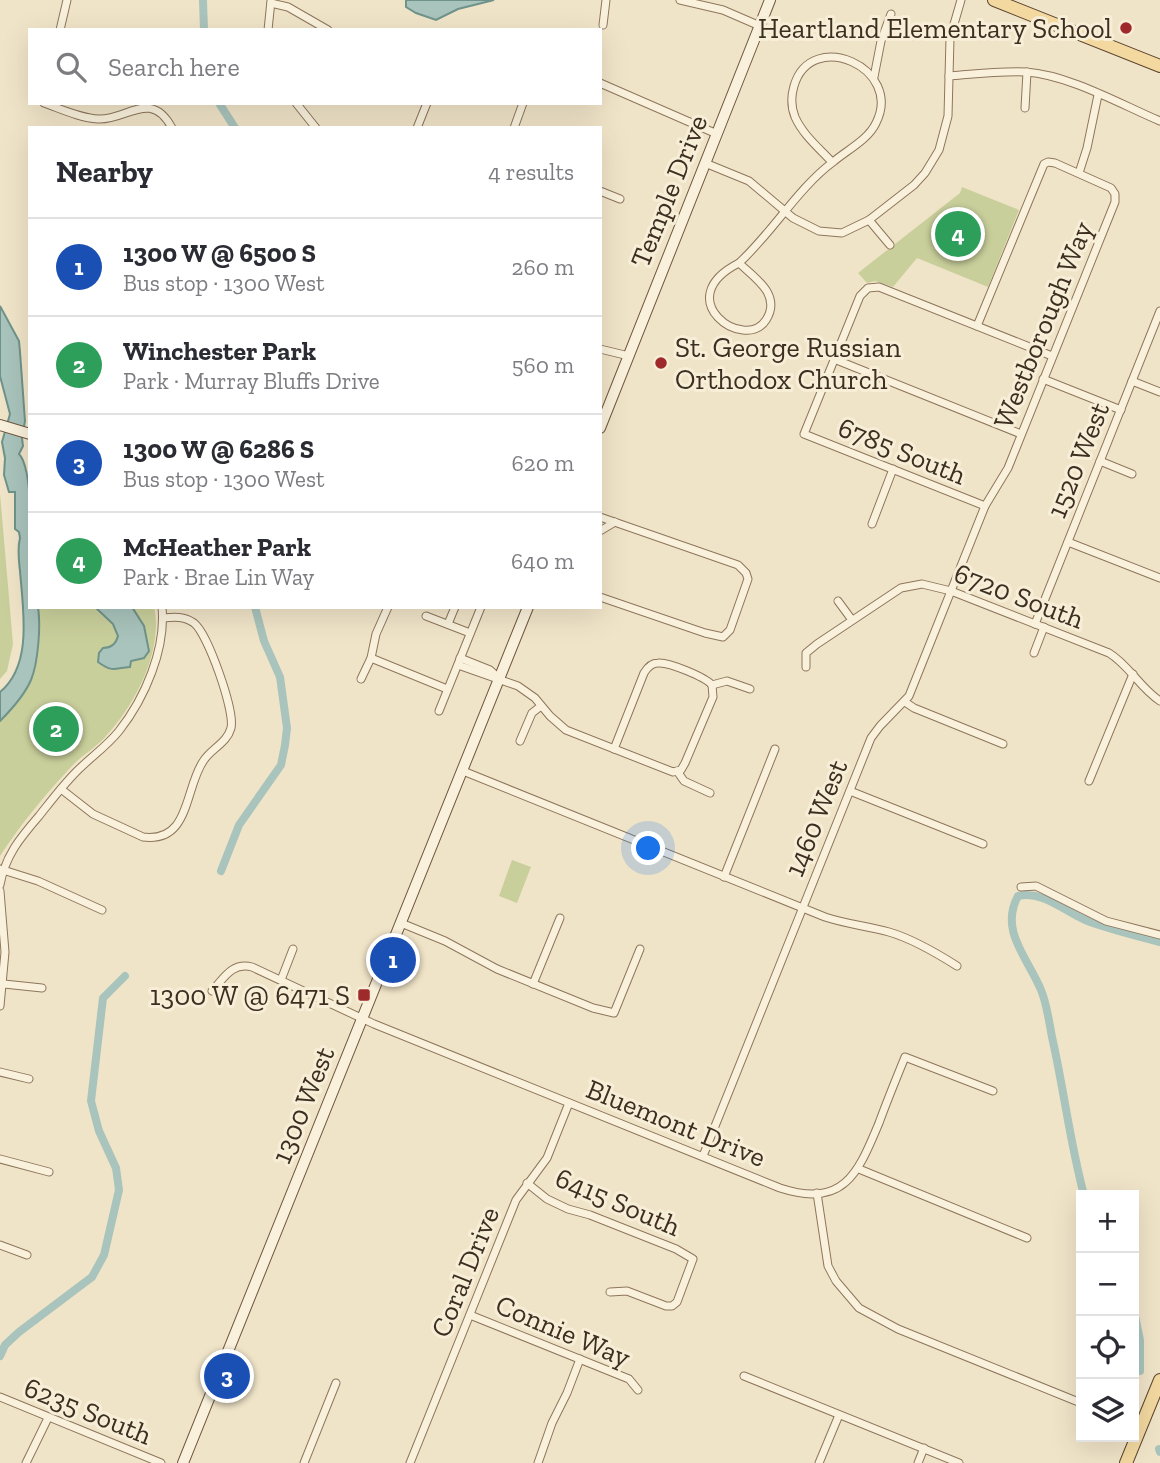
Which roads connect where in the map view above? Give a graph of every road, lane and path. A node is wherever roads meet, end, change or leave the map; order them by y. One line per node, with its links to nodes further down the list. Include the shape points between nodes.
1 (67, 0): 11 (street)
2 (606, 0): 9 (street)
3 (680, 0): 10 (street, via 723,10)
4 (770, 0): 10 (street, Temple Drive)
5 (961, 0): 16 (street, via 950,38)
6 (994, 0): 14 (main road)
7 (271, 1): 12 (street); 13 (street)
8 (891, 14): 17 (street)
9 (603, 25)
10 (760, 26): 30 (street, Temple Drive)
11 (60, 28)
12 (268, 28)
13 (325, 28)
14 (1160, 66)
15 (1027, 72): 16 (street); 19 (street); 24 (street)
16 (949, 76): 37 (street, via 948,116 934,159 914,185)
17 (874, 77): 31 (street, via 881,98 877,122); 31 (street, via 852,62 831,56 816,58 796,79 791,95 794,114)
18 (602, 84): 30 (street)
19 (1098, 95): 25 (street); 33 (street)
20 (49, 105): 26 (street, via 99,119 147,108 162,114)
21 (298, 105): 27 (street)
22 (426, 105): 28 (street)
23 (522, 105): 29 (street)
24 (1025, 108)
25 (1160, 121)
26 (171, 126)
27 (314, 126)
28 (418, 126)
29 (515, 126)
30 (717, 134): 32 (street, Temple Drive)
31 (832, 162): 36 (street)
32 (705, 163): 36 (street, via 749,181); 43 (street, Temple Drive)
33 (1079, 173): 41 (street, Westborough Way, via 1048,162 1041,169); 44 (street, Westborough Way, via 1107,185 1114,191 1115,202)
34 (602, 192): 35 (street)
35 (620, 199)
36 (785, 212): 37 (street, via 806,227 830,233 849,231); 39 (street)
37 (869, 220): 38 (street)
38 (890, 245)
39 (739, 263): 39 (street, via 713,285 710,308 724,324 755,330 769,315 769,293)
40 (1160, 312): 47 (street, 1520 West)
41 (977, 326): 44 (street); 45 (street, via 873,286 863,290)
42 (602, 349): 43 (street)
43 (629, 356): 50 (street, Temple Drive)
44 (1052, 356): 46 (street, Westborough Way)
45 (834, 359): 53 (street); 55 (street, 6785 South, via 804,434)
46 (1043, 379): 49 (street); 53 (street, Westborough Way)
47 (1132, 381): 48 (street); 49 (street, 1520 West)
48 (1160, 392)
49 (1121, 411): 54 (street, 1520 West)
50 (602, 423)
51 (0, 425): 52 (street)
52 (28, 433)
53 (1021, 434): 57 (street, Westborough Way)
54 (1100, 461): 56 (street); 62 (street, 1520 West)
55 (893, 469): 57 (street, 6785 South); 60 (street)
56 (1132, 474)
57 (985, 506): 64 (street, 1460 West)
58 (602, 518): 59 (street)
59 (615, 522): 61 (street); 65 (street, via 738,565 748,579 730,630 723,636)
60 (872, 524)
61 (602, 530)
62 (1068, 542): 63 (street); 76 (street, 1520 West)
63 (1160, 578)
64 (951, 591): 74 (street, 6720 South, via 931,585 901,588); 76 (street, 6720 South); 90 (street, 1460 West)
65 (602, 598)
66 (838, 601): 74 (street)
67 (162, 609): 73 (street)
68 (387, 609): 80 (street)
69 (454, 609): 75 (street)
70 (480, 609): 78 (street)
71 (527, 609): 84 (street, 1300 West)
72 (426, 616): 75 (street)
73 (163, 618): 100 (street, via 158,656 127,721); 100 (street, via 186,619 204,633 232,717 227,738 203,762 179,822 167,834 143,836 98,817)
74 (852, 621): 82 (street, 6720 South, via 806,653)
75 (448, 624): 78 (street)
76 (1035, 624): 77 (street, 6720 South)
77 (1044, 627): 79 (street); 83 (street, 6720 South, via 1109,653)
78 (470, 633): 81 (street)
79 (1034, 653)
80 (371, 658): 85 (street); 87 (street)
81 (459, 662): 84 (street); 87 (street)
82 (806, 667)
83 (1133, 674): 89 (street, 6720 South); 99 (street)
84 (499, 678): 91 (street, via 528,692); 97 (street, 1300 West)
85 (361, 679)
86 (712, 685): 88 (street, via 727,681); 95 (street, via 676,668 651,665); 98 (street, via 704,719)
87 (447, 689): 92 (street)
88 (750, 689)
89 (1160, 701)
90 (905, 702): 94 (street); 101 (street, 1460 West, via 874,732)
91 (541, 706): 93 (street, via 531,713); 95 (street, via 566,730)
92 (439, 711)
93 (520, 741)
94 (1003, 744)
95 (614, 749): 98 (street)
96 (775, 749): 105 (street)
97 (463, 771): 105 (street); 112 (street, 1300 West)
98 (677, 771): 102 (street, via 684,781)
99 (1090, 781)
100 (61, 789): 104 (street, via 18,839)
101 (850, 791): 103 (street); 109 (street, 1460 West)
102 (710, 793)
103 (983, 844)
104 (2, 869): 106 (street); 110 (street)
105 (724, 877): 109 (street)
106 (0, 885)
107 (1021, 887): 113 (street, via 1036,886 1106,921)
108 (0, 891): 116 (street)
109 (803, 908): 117 (street, via 841,922 891,932); 129 (street, 1460 West)
110 (102, 910)
111 (560, 918): 120 (street)
112 (401, 923): 120 (street); 124 (street, 1300 West)
113 (1160, 935)
114 (293, 949): 118 (street)
115 (640, 949): 120 (street, via 614,1013)
116 (2, 952): 119 (street)
117 (957, 966)
118 (281, 980): 122 (street, Bluemont Drive, via 238,966); 124 (street, Bluemont Drive)
119 (4, 984): 121 (street); 123 (street)
120 (533, 984)
121 (42, 988)
122 (212, 991)
123 (0, 1006)
124 (363, 1018): 128 (street, Bluemont Drive); 154 (street, 1300 West)
125 (0, 1072): 126 (street)
126 (29, 1079)
127 (993, 1091): 131 (street, via 905,1057)
128 (569, 1103): 129 (street, Bluemont Drive); 133 (street, Coral Drive, via 547,1158)
129 (703, 1156): 134 (street, Bluemont Drive, via 793,1192)
130 (0, 1159): 132 (street)
131 (859, 1169): 134 (street, via 845,1183); 135 (street)
132 (48, 1172)
133 (527, 1183): 138 (street, 6415 South, via 557,1204 693,1259 672,1306 627,1291); 139 (street, Coral Drive)
134 (817, 1193): 146 (street, via 828,1266 859,1308 891,1326)
135 (1027, 1238)
136 (0, 1245): 137 (street)
137 (27, 1255)
138 (610, 1292)
139 (470, 1315): 140 (street, Connie Way); 156 (street, Coral Drive)
140 (580, 1359): 144 (street, Connie Way, via 629,1380); 157 (street)
141 (744, 1376): 147 (street)
142 (1160, 1380): 149 (main road)
143 (336, 1383): 155 (street)
144 (638, 1390)
145 (0, 1397): 148 (street, 6235 South)
146 (1076, 1400)
147 (839, 1415): 151 (street); 158 (street)
148 (48, 1418): 152 (street); 153 (street, 6235 South)
149 (1139, 1422)
150 (1132, 1442): 161 (main road)
151 (924, 1448): 159 (street); 160 (street)
152 (26, 1463)
153 (161, 1463)
154 (183, 1463)
155 (304, 1463)
156 (410, 1463)
157 (538, 1463)
158 (819, 1463)
159 (918, 1463)
160 (959, 1463)
161 (1126, 1463)

